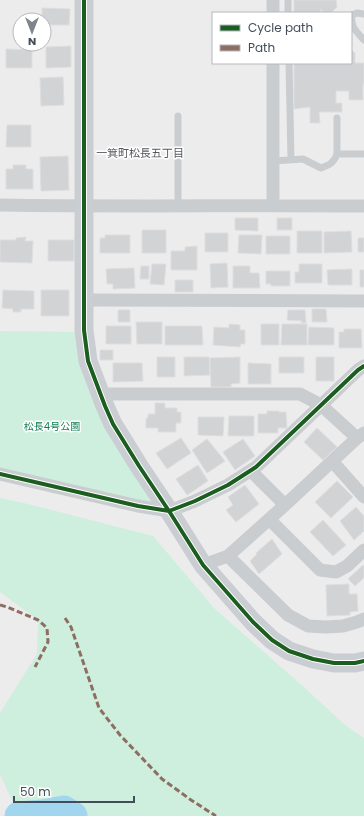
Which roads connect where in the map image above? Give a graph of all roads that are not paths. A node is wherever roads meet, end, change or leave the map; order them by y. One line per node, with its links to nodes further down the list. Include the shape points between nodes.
1 (84, 0): 20 (street)
2 (273, 0): 4 (street)
3 (288, 0): 5 (lane)
4 (273, 12)
5 (288, 12)
6 (364, 14): 7 (lane, via 357,12)
7 (352, 15)
8 (352, 24): 9 (lane)
9 (364, 40)
10 (273, 64): 17 (street)
11 (289, 64): 16 (lane)
12 (178, 116): 21 (lane)
13 (337, 118): 14 (lane)
14 (337, 154): 15 (lane); 16 (lane, via 329,165 321,168 303,159)
15 (364, 154)
16 (291, 160): 17 (lane)
17 (273, 161): 19 (street)
18 (0, 205): 20 (street)
19 (273, 205): 21 (street); 22 (street)
20 (84, 206): 21 (street); 23 (street)
21 (178, 206)
22 (364, 206)
23 (84, 300): 24 (street); 26 (street, via 88,361)
24 (364, 302)
25 (364, 366): 27 (street)
26 (100, 394): 27 (street, via 300,394); 34 (street, via 114,424)
27 (321, 405): 28 (street); 30 (street)
28 (361, 436): 29 (street)
29 (332, 462): 32 (street); 33 (street)
30 (250, 471): 33 (street); 34 (street, via 228,486)
31 (0, 474): 34 (street)
32 (364, 497)
33 (285, 505): 35 (street)
34 (169, 511): 38 (street)
35 (269, 519): 36 (street, via 320,570 336,572 347,566); 37 (street)
36 (364, 550)
37 (228, 556): 38 (street); 39 (street, via 288,615 308,626 342,626)
38 (203, 565): 40 (street, via 253,622 272,640 289,651 334,663)
39 (364, 619)
40 (364, 662)

